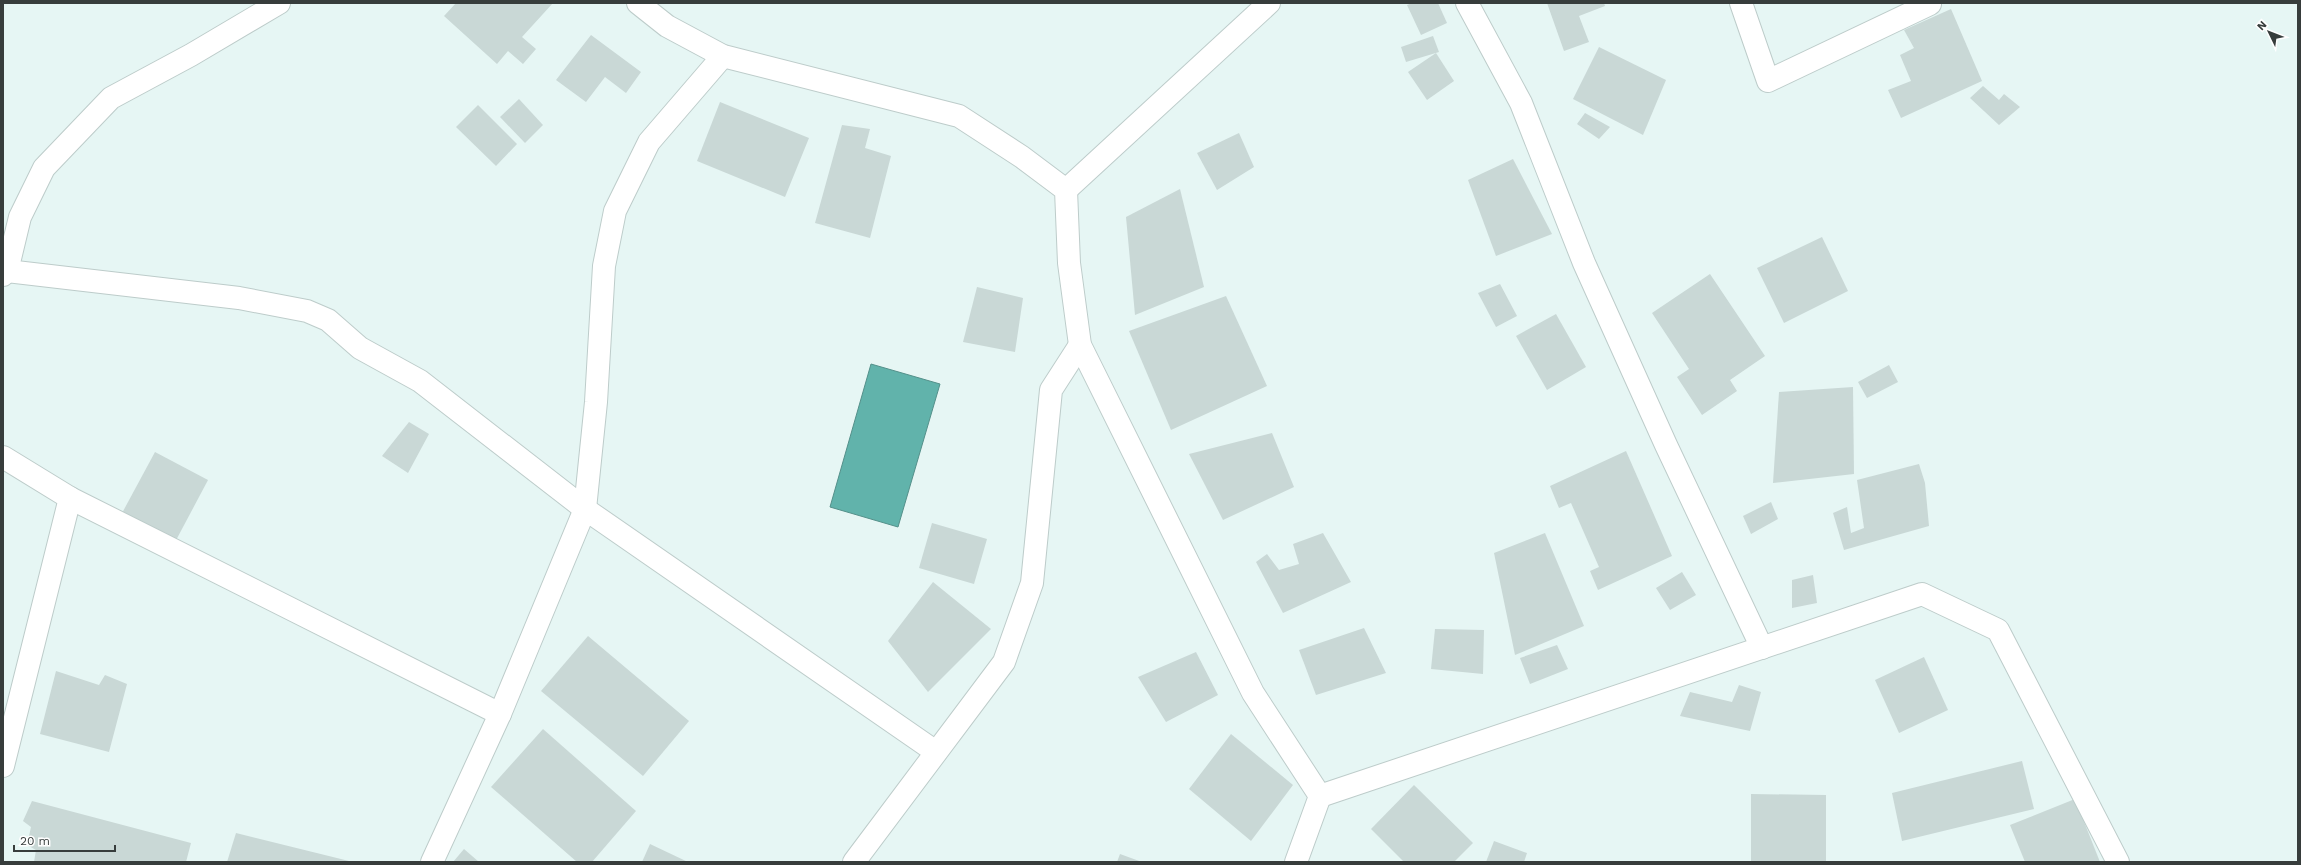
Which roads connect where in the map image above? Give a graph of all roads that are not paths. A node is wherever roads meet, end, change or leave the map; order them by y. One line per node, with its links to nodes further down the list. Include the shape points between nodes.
1 (279, 3): 9 (street, via 111,98 44,168 20,217)
2 (638, 3): 7 (street, via 667,26)
3 (1269, 3): 8 (street)
4 (1467, 3): 14 (street, via 1521,103 1584,263)
5 (1741, 3): 6 (street, via 1768,81)
6 (1930, 4)
7 (723, 56): 8 (street, via 958,116 1022,156); 13 (street, via 649,142 615,211 604,266 596,402)
8 (1066, 190): 10 (street, via 1069,263)
9 (5, 273): 13 (street, via 239,298 307,311 328,320 360,348 420,381)
10 (1080, 345): 16 (street, via 1052,390 1032,583 1004,662); 18 (street, via 1254,693)
11 (3, 457): 12 (street)
12 (70, 498): 15 (street); 17 (street)
13 (585, 509): 15 (street); 16 (street)
14 (1762, 648): 18 (street); 22 (street, via 1922,594 1998,630)
15 (500, 714): 19 (street)
16 (936, 752): 20 (street)
17 (3, 766)
18 (1320, 796): 21 (street)
19 (432, 862)
20 (854, 862)
21 (1296, 862)
22 (2118, 862)

